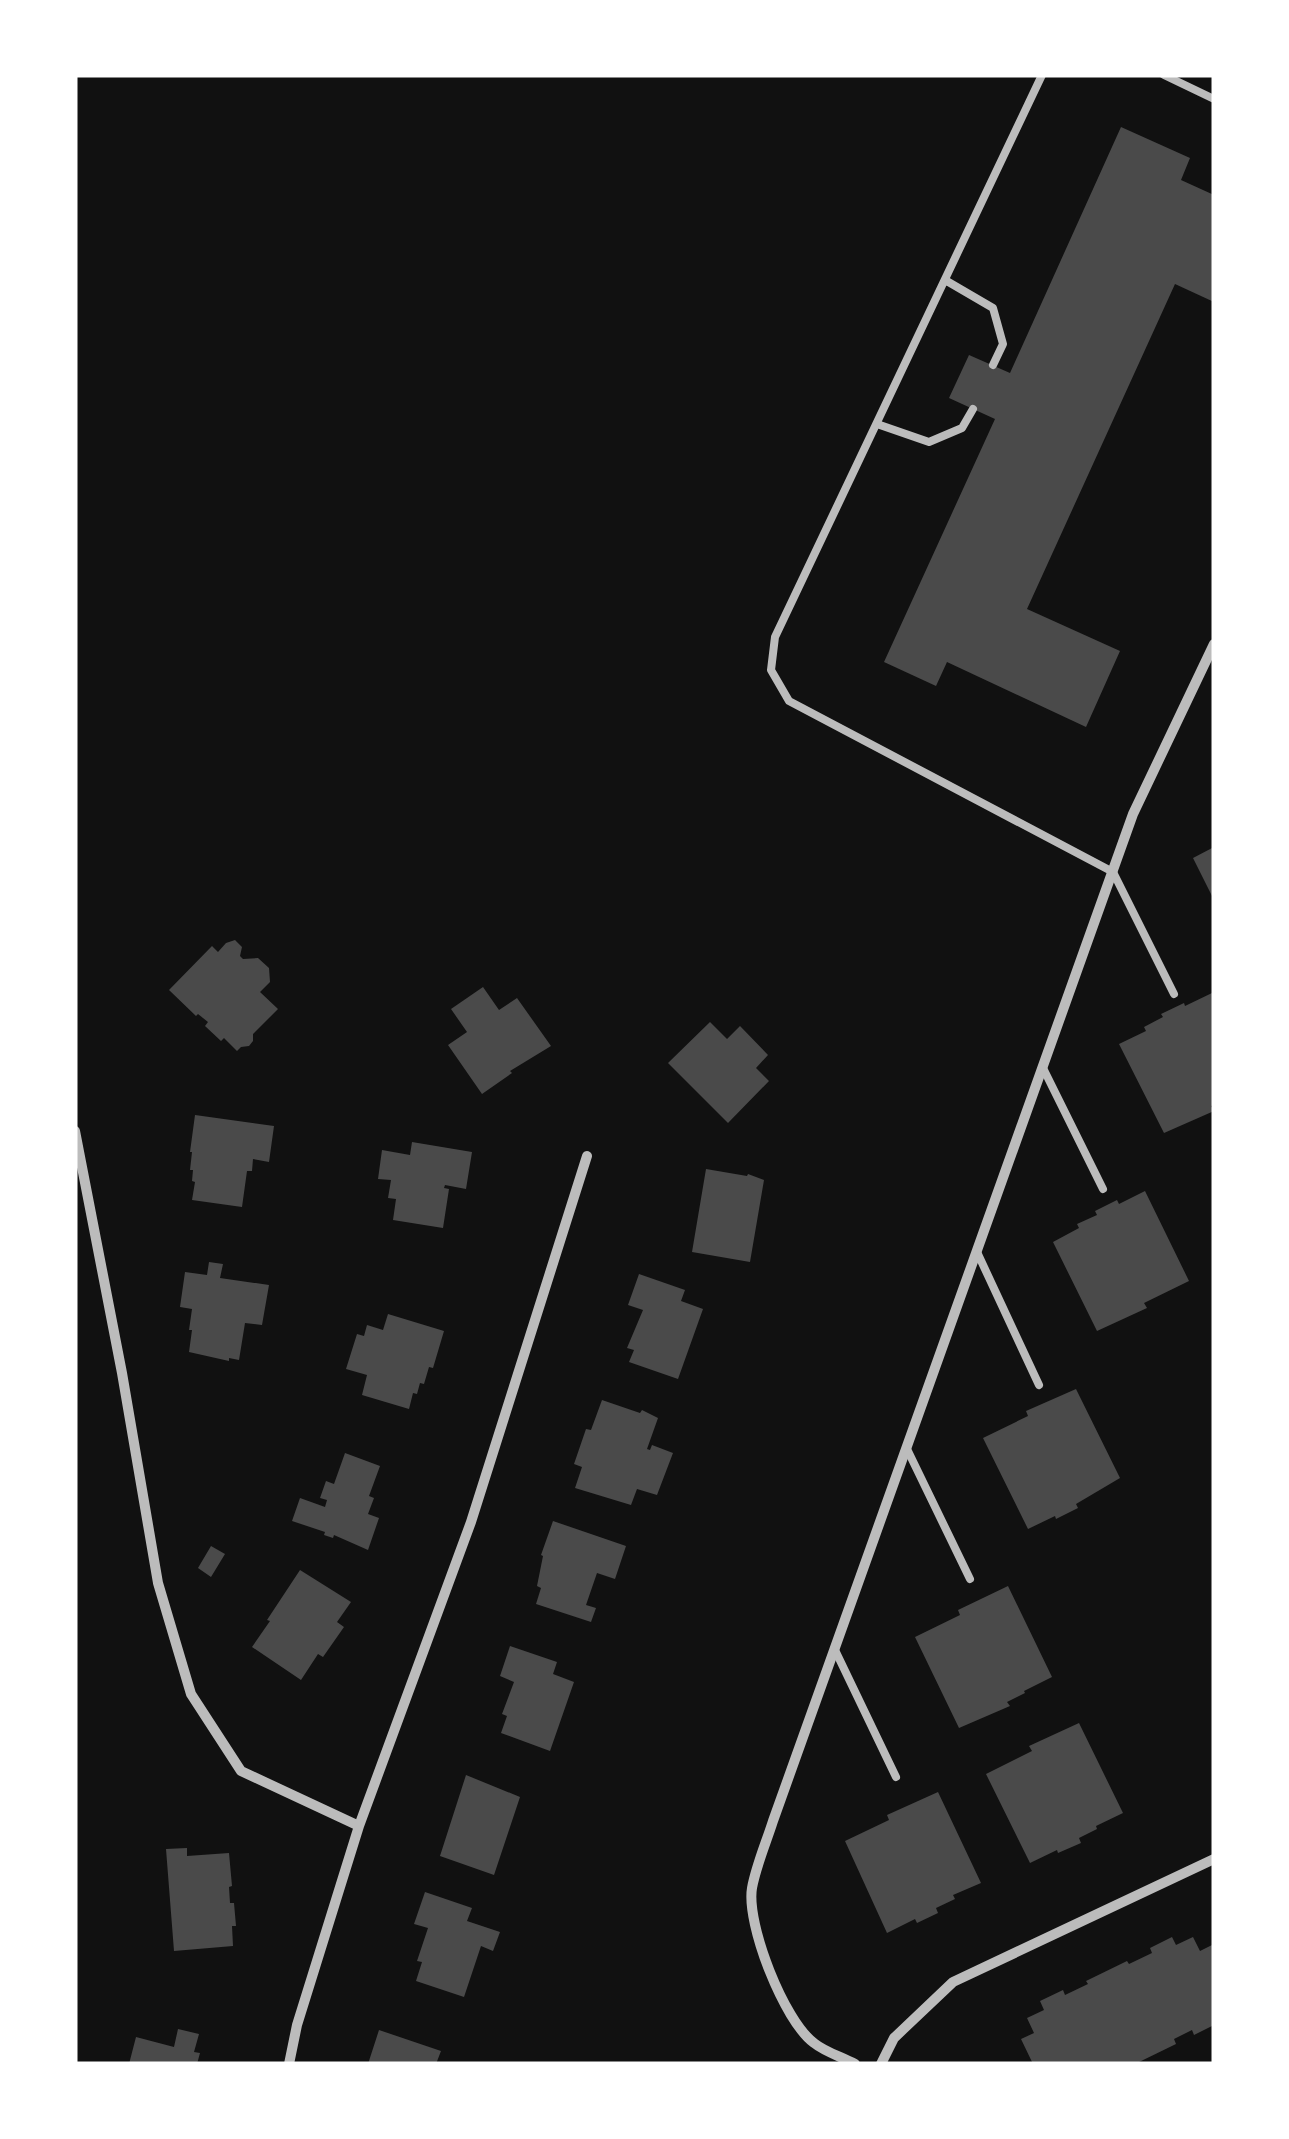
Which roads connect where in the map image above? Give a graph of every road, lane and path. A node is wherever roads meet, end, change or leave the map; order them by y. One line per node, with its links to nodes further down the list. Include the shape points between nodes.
1 (1042, 75): 4 (lane)
2 (1164, 75): 3 (lane)
3 (1214, 98)
4 (944, 280): 5 (lane, via 993,308 1002,344); 7 (lane)
5 (993, 365)
6 (974, 409): 7 (lane, via 962,428 928,442)
7 (877, 424): 9 (lane, via 775,637 771,670 789,700)
8 (1213, 653): 9 (street, via 1133,814)
9 (1113, 872): 10 (lane); 11 (street)
10 (1174, 994)
11 (1043, 1068): 14 (lane); 15 (street)
12 (75, 1131): 21 (street, via 158,1583 191,1694 241,1771)
13 (588, 1156): 21 (street, via 471,1522)
14 (1104, 1188)
15 (977, 1252): 16 (lane); 17 (street)
16 (1039, 1386)
17 (907, 1449): 18 (lane); 19 (street)
18 (970, 1579)
19 (834, 1650): 20 (lane); 24 (street, via 752,1891 767,1966 792,2016 812,2043)
20 (896, 1777)
21 (360, 1826): 23 (street)
22 (1214, 1859): 25 (street, via 953,1982 894,2038)
23 (289, 2064)
24 (855, 2064)
25 (881, 2064)

